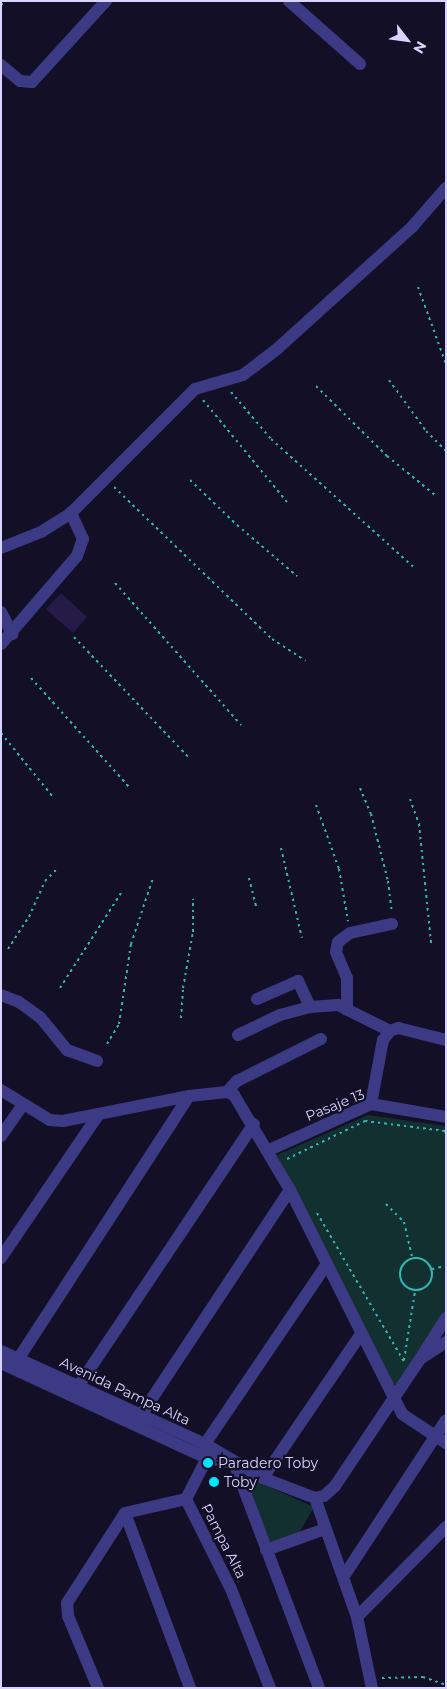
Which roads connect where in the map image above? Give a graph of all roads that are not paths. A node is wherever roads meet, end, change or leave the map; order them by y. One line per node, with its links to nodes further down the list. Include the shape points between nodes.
1 (106, 1): 4 (street, via 32,82 20,81)
2 (289, 1): 3 (street)
3 (360, 64)
4 (1, 65)
5 (446, 188): 6 (street, via 412,227 276,350 243,376 195,389)
6 (71, 513): 7 (street, via 41,532); 9 (street, via 83,539 77,556)
7 (1, 548)
8 (1, 612): 9 (street)
9 (12, 634): 10 (street)
10 (1, 644)
11 (392, 924): 15 (street, via 350,933 335,948 347,978)
12 (1, 995): 20 (street, via 19,1002 40,1017 67,1050)
13 (257, 999): 14 (street, via 298,981)
14 (310, 1006): 15 (street, via 338,1006); 17 (street, via 280,1015)
15 (347, 1010): 16 (street)
16 (390, 1031): 19 (street, via 398,1028); 24 (street, via 383,1040)
17 (238, 1035)
18 (321, 1039): 22 (street, via 237,1081)
19 (446, 1040)
20 (97, 1061)
21 (1, 1090): 25 (street)
22 (227, 1092): 23 (street); 28 (street, via 240,1101)
23 (189, 1096): 26 (street); 39 (street)
24 (371, 1104): 27 (street, Pasaje 13); 30 (street, Pasaje 13)
25 (23, 1105): 26 (street, via 50,1120 63,1121); 29 (street)
26 (99, 1114): 32 (street)
27 (446, 1117)
28 (254, 1124): 30 (street); 40 (street)
29 (1, 1136)
30 (268, 1150): 31 (street)
31 (290, 1190): 33 (street); 42 (street)
32 (1, 1258)
33 (327, 1264): 35 (street); 45 (street)
34 (446, 1318): 38 (street)
35 (361, 1334): 41 (street); 48 (street)
36 (446, 1342): 38 (street)
37 (1, 1351): 39 (street, Avenida Pampa Alta)
38 (420, 1359): 41 (street)
39 (11, 1363): 40 (street, Avenida Pampa Alta)
40 (74, 1391): 42 (street, Avenida Pampa Alta)
41 (392, 1398): 44 (street, via 402,1414); 49 (street, via 335,1486 324,1496)
42 (138, 1420): 45 (street, Avenida Pampa Alta); 46 (street, Avenida Pampa Alta)
43 (446, 1420): 44 (street)
44 (440, 1440): 55 (street)
45 (205, 1444): 46 (street); 47 (street, Avenida Pampa Alta)
46 (207, 1458): 47 (street, Avenida Pampa Alta); 50 (street, Pampa Alta)
47 (234, 1463): 48 (street, Avenida Pampa Alta); 54 (street)
48 (263, 1478): 49 (street, Avenida Pampa Alta)
49 (315, 1498): 53 (street)
50 (186, 1499): 51 (street); 60 (street, Pampa Alta, via 231,1589)
51 (125, 1513): 58 (street, via 66,1608); 59 (street)
52 (446, 1526): 56 (street)
53 (325, 1529): 54 (street); 55 (street)
54 (266, 1550): 61 (street)
55 (344, 1576): 56 (street)
56 (357, 1617): 57 (street)
57 (371, 1683)
58 (98, 1688)
59 (190, 1688)
60 (270, 1688)
61 (320, 1688)

